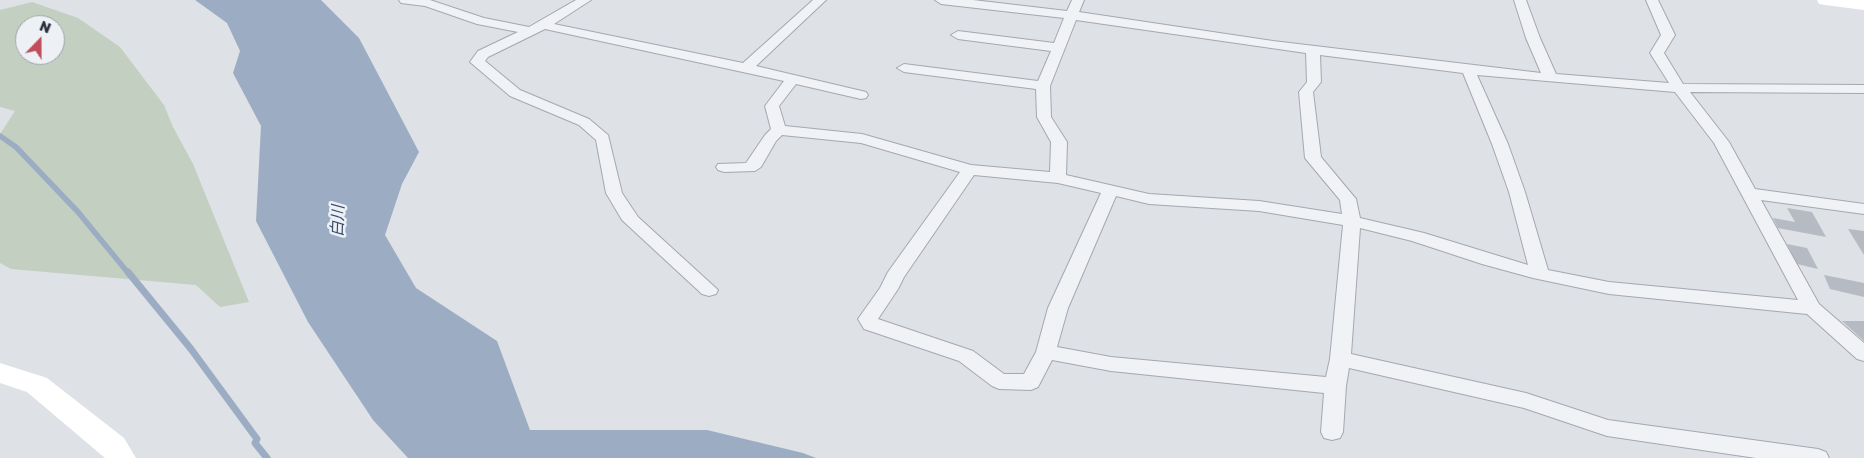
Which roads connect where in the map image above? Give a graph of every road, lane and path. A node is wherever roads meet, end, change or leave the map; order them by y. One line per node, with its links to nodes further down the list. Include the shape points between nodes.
1 (405, 0): 11 (street, via 427,2 481,21)
2 (585, 0): 11 (street)
3 (820, 0): 15 (street)
4 (941, 0): 10 (street)
5 (1078, 0): 10 (street)
6 (1520, 0): 18 (street)
7 (1652, 0): 21 (street, via 1668,35 1657,53)
8 (1825, 0): 9 (main road)
9 (1864, 5)
10 (1071, 15): 13 (street); 14 (street)
11 (537, 28): 15 (street); 33 (street, via 483,54 477,62 515,93 584,122 603,138 614,193 631,220)
12 (958, 35): 13 (street)
13 (1058, 48): 20 (street)
14 (1314, 50): 17 (street); 31 (street, via 1314,82 1306,92 1313,158 1348,199)
15 (746, 68): 19 (street)
16 (904, 68): 20 (street)
17 (1469, 71): 18 (street); 32 (street, via 1517,192)
18 (1550, 77): 21 (street)
19 (794, 79): 23 (street); 24 (street, via 772,106)
20 (1043, 86): 27 (street, via 1044,116 1059,142)
21 (1679, 88): 22 (street); 29 (street, via 1722,142)
22 (1864, 89)
23 (861, 94)
24 (779, 130): 25 (street, via 770,138 756,164 749,168); 26 (street, via 862,139)
25 (724, 167)
26 (970, 170): 27 (street); 35 (street, via 868,319 871,324 966,356 999,381 1032,382)
27 (1058, 178): 28 (street)
28 (1111, 190): 31 (street, via 1149,199 1259,206); 35 (street, via 1058,308)
29 (1750, 193): 30 (street); 34 (street)
30 (1864, 209)
31 (1352, 221): 32 (street, via 1418,236); 37 (street)
32 (1540, 274): 34 (street, via 1609,288)
33 (709, 290)
34 (1812, 308): 36 (street)
35 (1046, 352): 39 (street, via 1111,364)
36 (1864, 354)
37 (1340, 359): 39 (street); 42 (street, via 1526,401 1607,428)
38 (0, 372): 41 (main road, via 37,385 113,446)
39 (1334, 386): 40 (street)
40 (1332, 432)
41 (121, 458)
42 (1818, 458)

